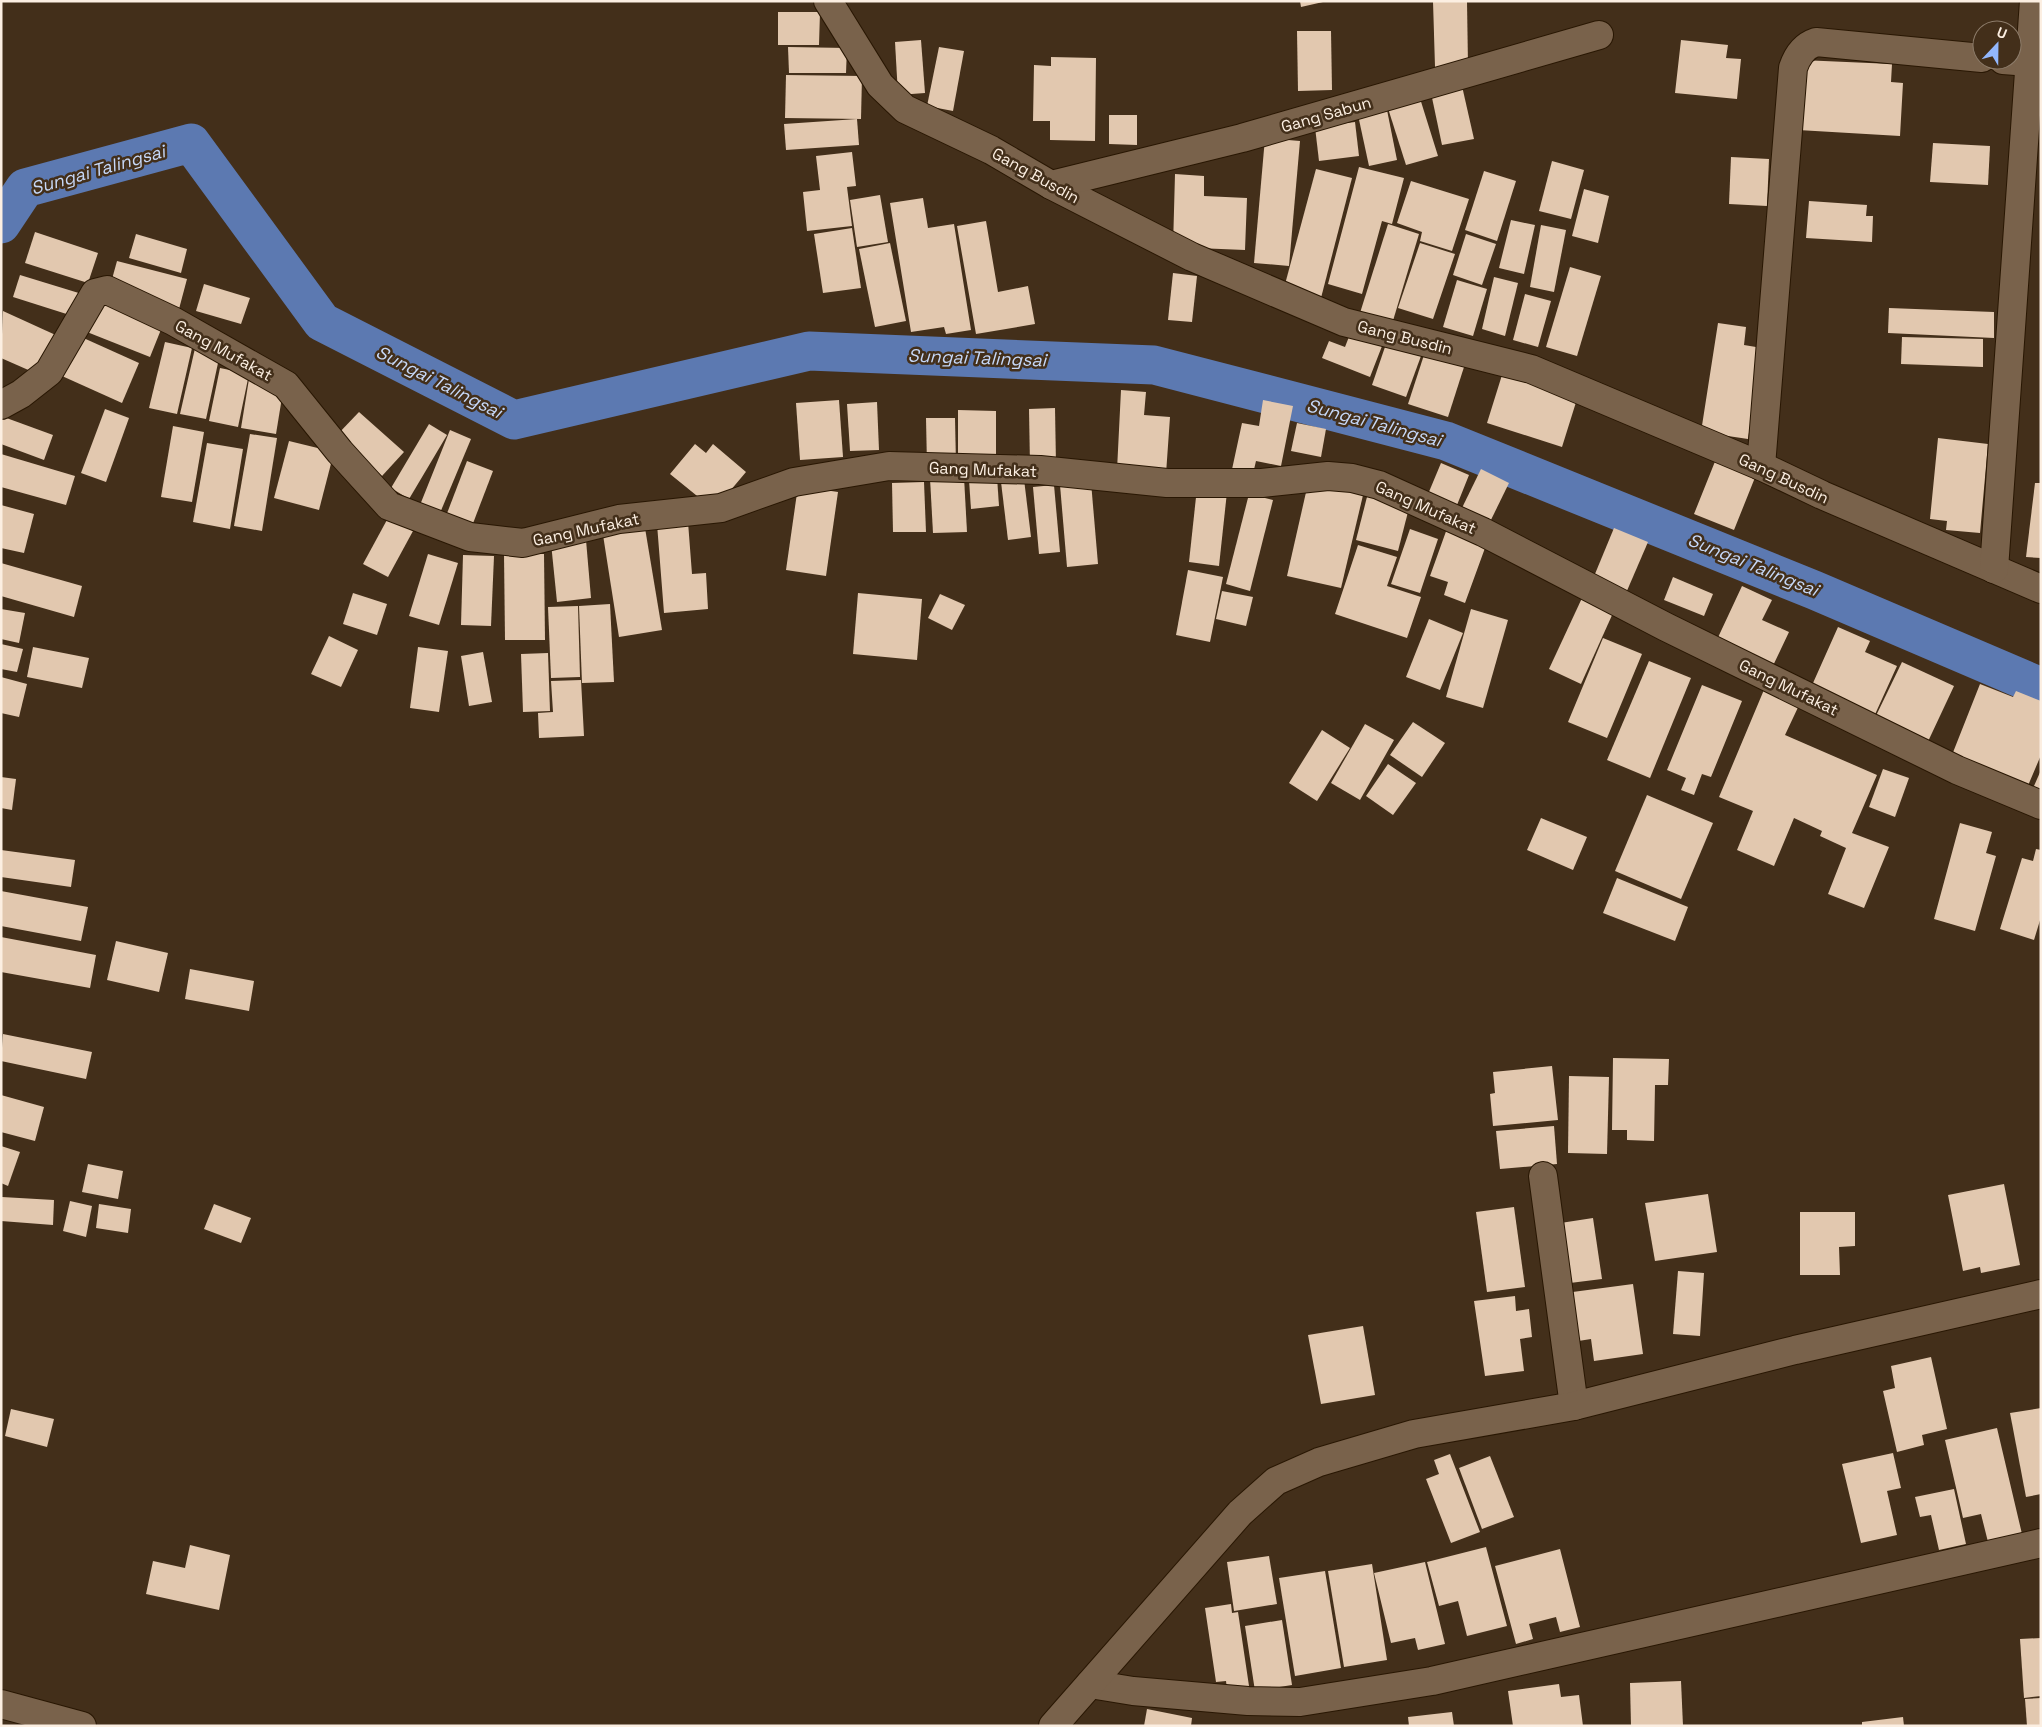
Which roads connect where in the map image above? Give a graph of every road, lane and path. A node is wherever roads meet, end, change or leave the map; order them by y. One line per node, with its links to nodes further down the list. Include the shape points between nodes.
1 (828, 1): 7 (street, Gang Busdin, via 880,85 905,109 991,150)
2 (2034, 1): 4 (street)
3 (1599, 35): 7 (street, Gang Sabun, via 1242,138)
4 (2022, 41)
5 (1972, 57): 9 (street, via 1816,42 1807,45 1796,61 1792,78)
6 (2016, 70): 10 (street)
7 (1051, 185): 9 (street, Gang Busdin, via 1192,257 1344,322 1531,369)
8 (1, 405): 12 (street, Gang Mufakat, via 49,372 95,293 107,290 173,321 286,385 389,506 470,537 523,543 619,519 721,508 794,482 890,466 1040,470 1167,483 1262,484 1328,476 1352,478 1379,485 1483,532 1666,627 1957,770)
9 (1761, 466): 10 (street, Gang Busdin, via 1822,496)
10 (1994, 569): 11 (street, Gang Busdin)
11 (2041, 589)
12 (2041, 805)
13 (1543, 1176): 15 (street)
14 (2041, 1294): 15 (street, via 1795,1350)
15 (1574, 1406): 17 (street, via 1414,1434 1318,1462 1276,1481 1211,1544)
16 (2041, 1543): 17 (street, via 1432,1681 1300,1702 1132,1691)
17 (1090, 1684): 20 (street)
18 (1, 1704): 19 (street)
19 (82, 1726)
20 (1053, 1726)

